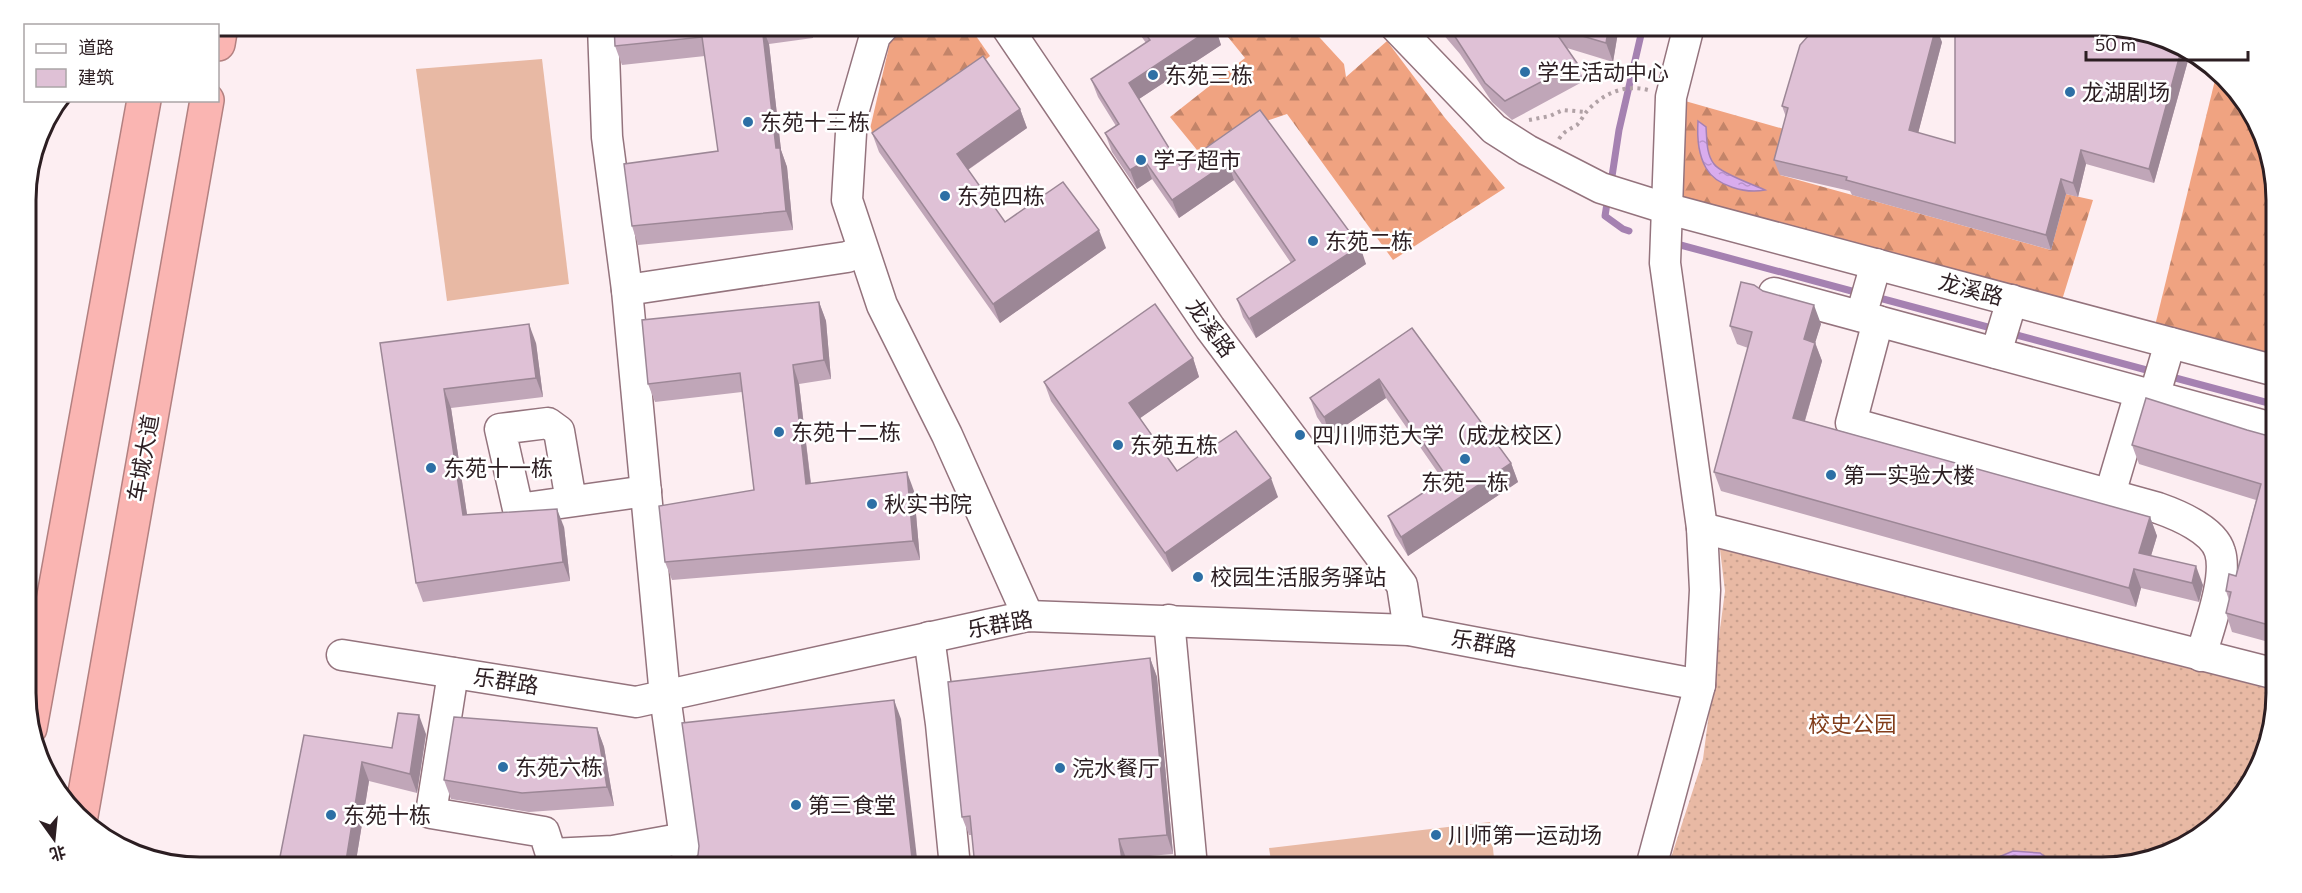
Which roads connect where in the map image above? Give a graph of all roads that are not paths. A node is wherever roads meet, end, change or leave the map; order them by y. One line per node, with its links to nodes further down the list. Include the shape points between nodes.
1 (603, 36): 10 (street, via 607,137)
2 (876, 36): 9 (street, via 852,116 847,200)
3 (1012, 36): 23 (street, 龙溪路, via 1210,328 1402,585)
4 (1405, 36): 8 (street, 龙溪路, via 1494,129 1547,161 1610,191)
5 (1686, 36): 8 (street, via 1671,97)
6 (144, 102): 30 (highway)
7 (207, 102): 32 (highway, 车城大道)
8 (1665, 208): 12 (street, 龙溪路); 20 (street, via 1665,263)
9 (862, 251): 10 (street); 21 (street, via 882,305 947,435)
10 (627, 290): 17 (street)
11 (1774, 293): 12 (street)
12 (1870, 298): 13 (street, 龙溪路); 13 (street); 18 (street, via 1851,423)
13 (2003, 329): 15 (street, 龙溪路); 15 (street)
14 (2266, 371): 15 (street, 龙溪路)
15 (2157, 376): 16 (street); 18 (street)
16 (2266, 425)
17 (646, 491): 19 (street); 31 (street)
18 (2110, 494): 26 (street, via 2181,516 2205,531 2220,551 2219,590)
19 (571, 501)
20 (1702, 528): 26 (street); 29 (street, via 1705,591)
21 (1028, 616): 22 (street, 乐群路); 24 (street, 乐群路)
22 (1169, 621): 23 (street, 乐群路); 36 (street)
23 (1409, 630): 29 (street, 乐群路)
24 (929, 637): 31 (street, 乐群路); 35 (street)
25 (342, 656): 28 (street, 乐群路)
26 (2201, 656): 27 (street)
27 (2266, 672)
28 (453, 673): 31 (street, 乐群路, via 636,702); 33 (street, via 431,813 544,832 551,854 613,851)
29 (1700, 685): 37 (street)
30 (36, 695)
31 (665, 696): 33 (street)
32 (83, 807)
33 (685, 838): 34 (street)
34 (688, 857)
35 (954, 857)
36 (1191, 857)
37 (1653, 857)

